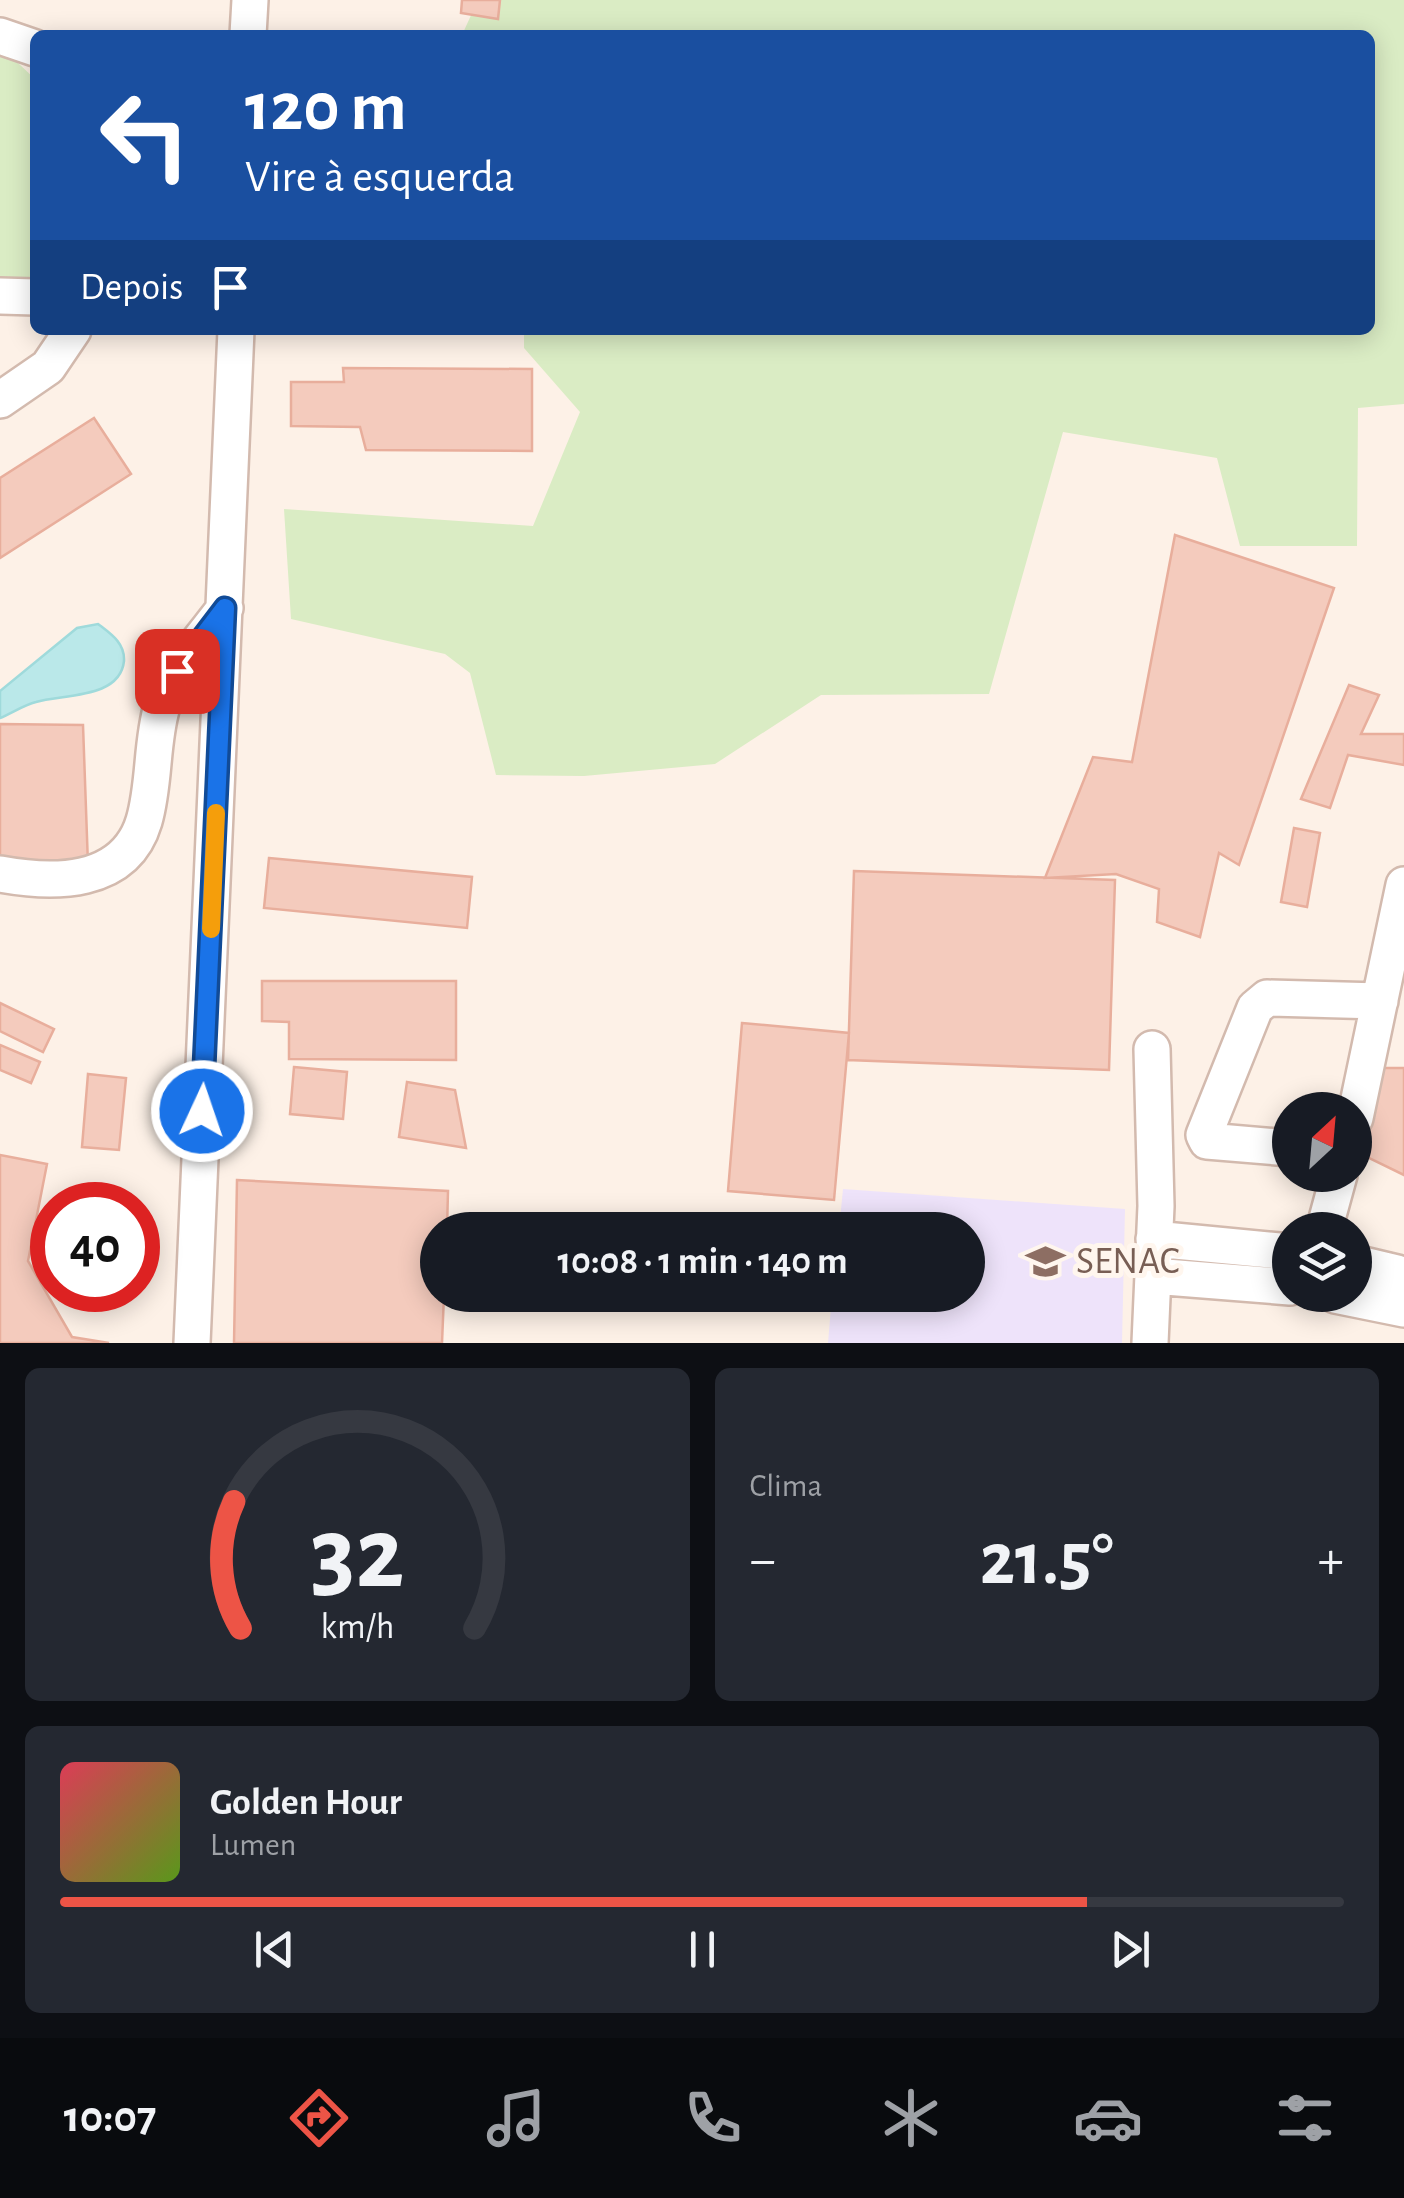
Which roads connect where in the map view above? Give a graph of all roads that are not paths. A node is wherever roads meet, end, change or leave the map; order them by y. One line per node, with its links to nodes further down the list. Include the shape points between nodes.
1 (250, 0): 2 (street)
2 (248, 30)
3 (0, 36): 4 (street)
4 (30, 46)
5 (0, 296): 6 (street)
6 (30, 297)
7 (70, 335): 9 (street, via 48,367)
8 (236, 335): 10 (street)
9 (0, 400)
10 (225, 608): 11 (street, via 177,671 163,702 144,820 128,853 67,880); 25 (street)
11 (0, 874)
12 (1404, 885): 13 (street)
13 (1380, 1001): 15 (street); 16 (street, via 1267,998 1255,1008 1204,1135)
14 (1152, 1049): 17 (street)
15 (1361, 1092)
16 (1272, 1146)
17 (1154, 1239): 18 (street); 20 (street)
18 (1272, 1250)
19 (1372, 1267): 21 (street)
20 (1153, 1276): 22 (street); 26 (street)
21 (1404, 1279)
22 (1272, 1286)
23 (1372, 1303): 24 (street)
24 (1404, 1309)
25 (192, 1343)
26 (1150, 1343)

